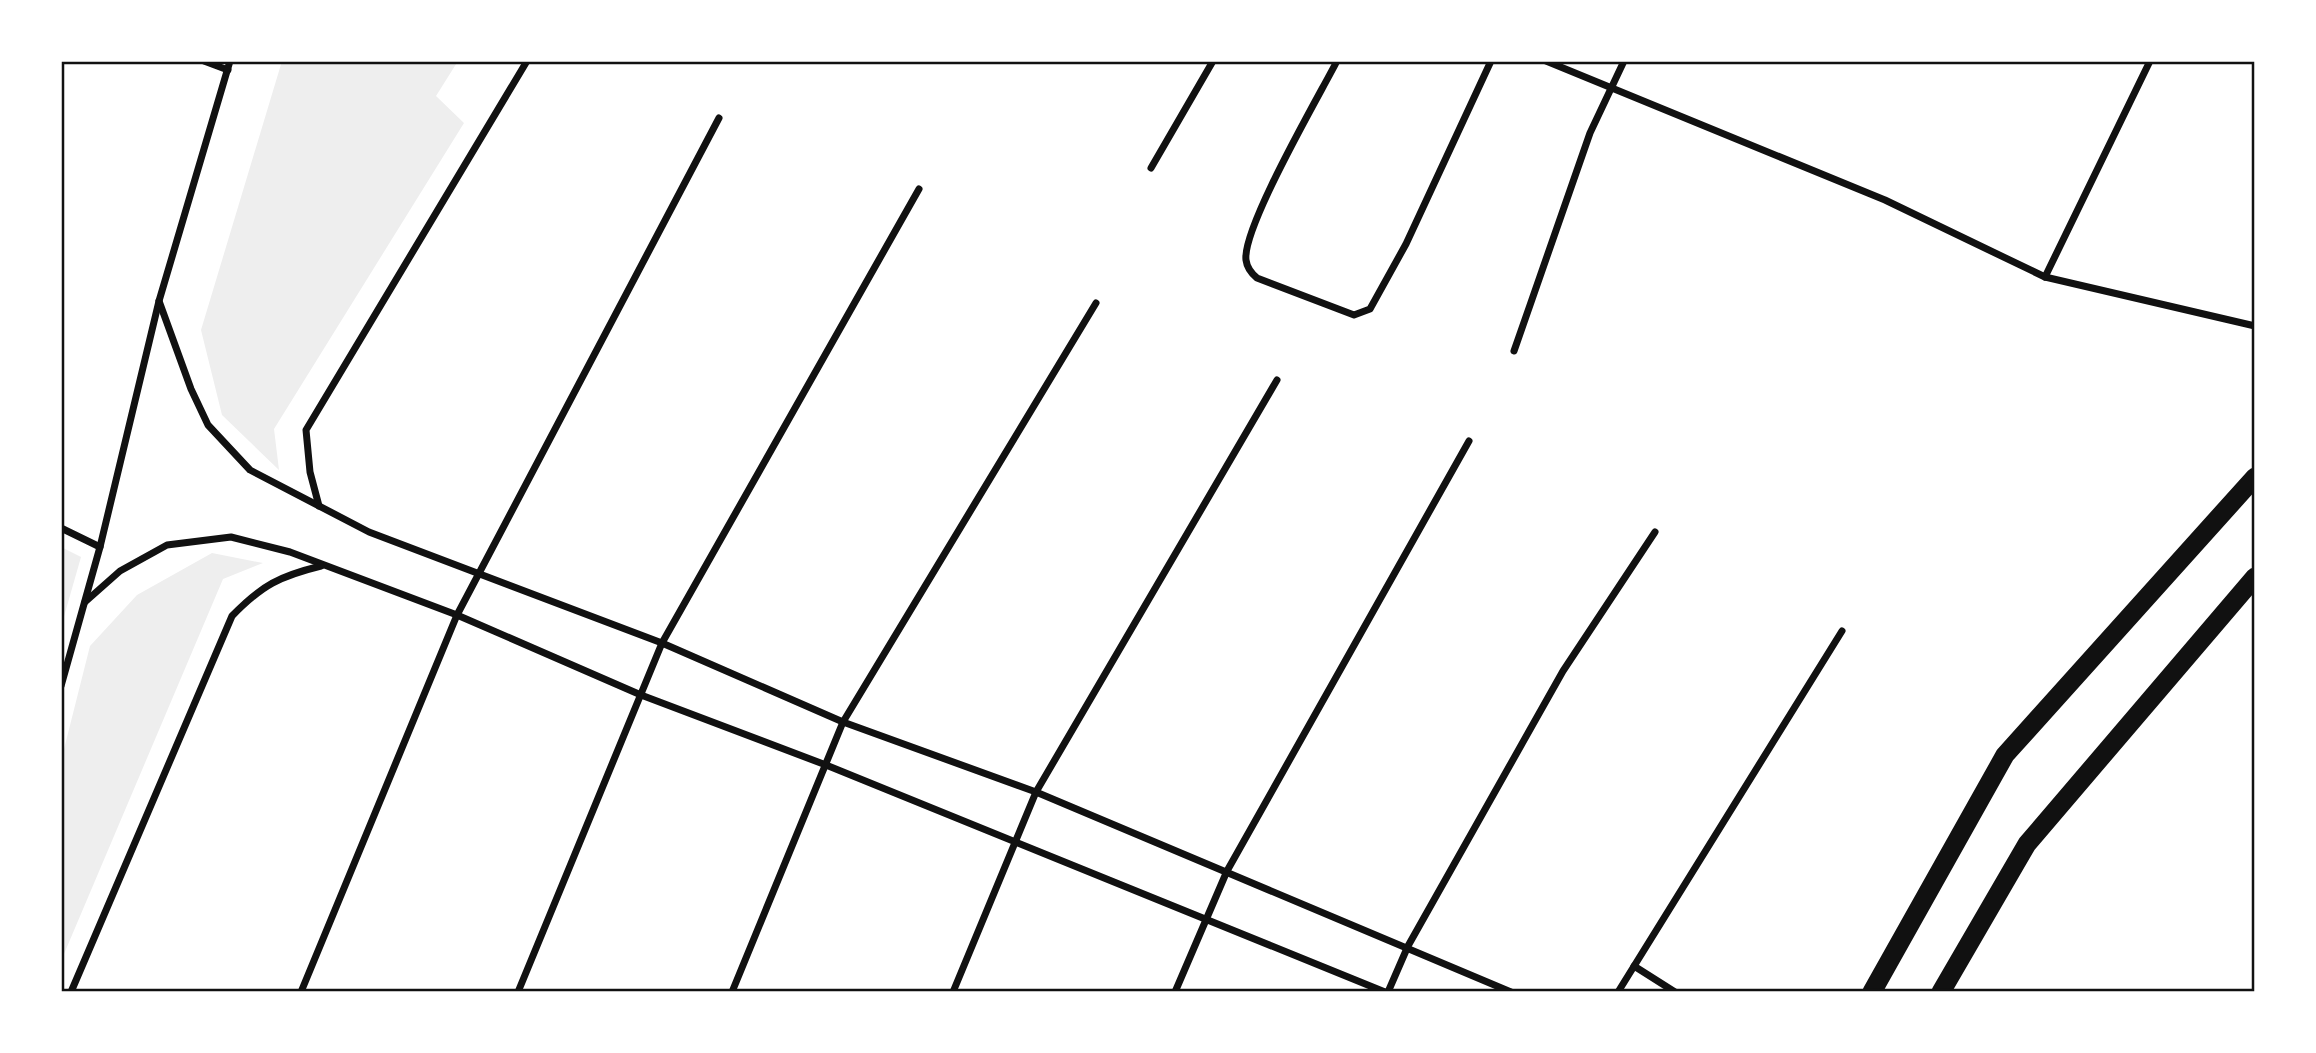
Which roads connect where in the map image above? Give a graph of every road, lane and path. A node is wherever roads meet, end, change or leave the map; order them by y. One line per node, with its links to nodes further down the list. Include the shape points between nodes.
1 (204, 61): 9 (street)
2 (527, 61): 22 (street, via 306,430)
3 (1213, 61): 12 (street)
4 (1337, 61): 5 (street, via 1267,197 1246,260 1257,278 1354,315 1370,309 1384,284)
5 (1491, 61)
6 (1546, 61): 10 (street)
7 (1624, 61): 10 (street)
8 (2150, 61): 14 (street)
9 (229, 66): 15 (street)
10 (1610, 90): 14 (street, via 1885,200); 18 (street, via 1590,133)
11 (719, 118): 27 (street)
12 (1151, 168)
13 (919, 189): 32 (street)
14 (2045, 277): 17 (street)
15 (159, 301): 22 (street, via 208,425 250,470); 25 (street)
16 (1096, 303): 35 (street)
17 (2255, 326)
18 (1514, 351)
19 (1277, 380): 37 (street)
20 (1469, 441): 39 (street)
21 (2255, 477): 53 (highway, via 2005,755)
22 (319, 506): 27 (street, via 369,532)
23 (61, 528): 25 (street)
24 (1655, 532): 41 (street, via 1563,671)
25 (100, 547): 29 (street)
26 (323, 565): 29 (street, via 231,537 167,545 120,571); 30 (street); 43 (street, via 281,576 252,595 232,616)
27 (478, 574): 30 (street); 32 (street)
28 (2255, 577): 54 (highway, via 2027,844)
29 (85, 602): 33 (street)
30 (457, 615): 34 (street); 44 (street)
31 (1842, 631): 42 (street)
32 (662, 643): 34 (street); 35 (street)
33 (61, 686)
34 (641, 695): 36 (street); 45 (street)
35 (843, 722): 36 (street); 37 (street)
36 (826, 765): 38 (street); 46 (street)
37 (1037, 792): 38 (street); 39 (street)
38 (1015, 842): 40 (street); 47 (street)
39 (1227, 871): 40 (street); 41 (street)
40 (1205, 920): 48 (street); 49 (street)
41 (1408, 946): 49 (street); 50 (street)
42 (1634, 966): 51 (street); 52 (street)
43 (71, 992)
44 (301, 992)
45 (518, 992)
46 (732, 992)
47 (953, 992)
48 (1175, 992)
49 (1387, 992)
50 (1511, 992)
51 (1618, 992)
52 (1675, 992)
53 (1872, 992)
54 (1941, 992)

